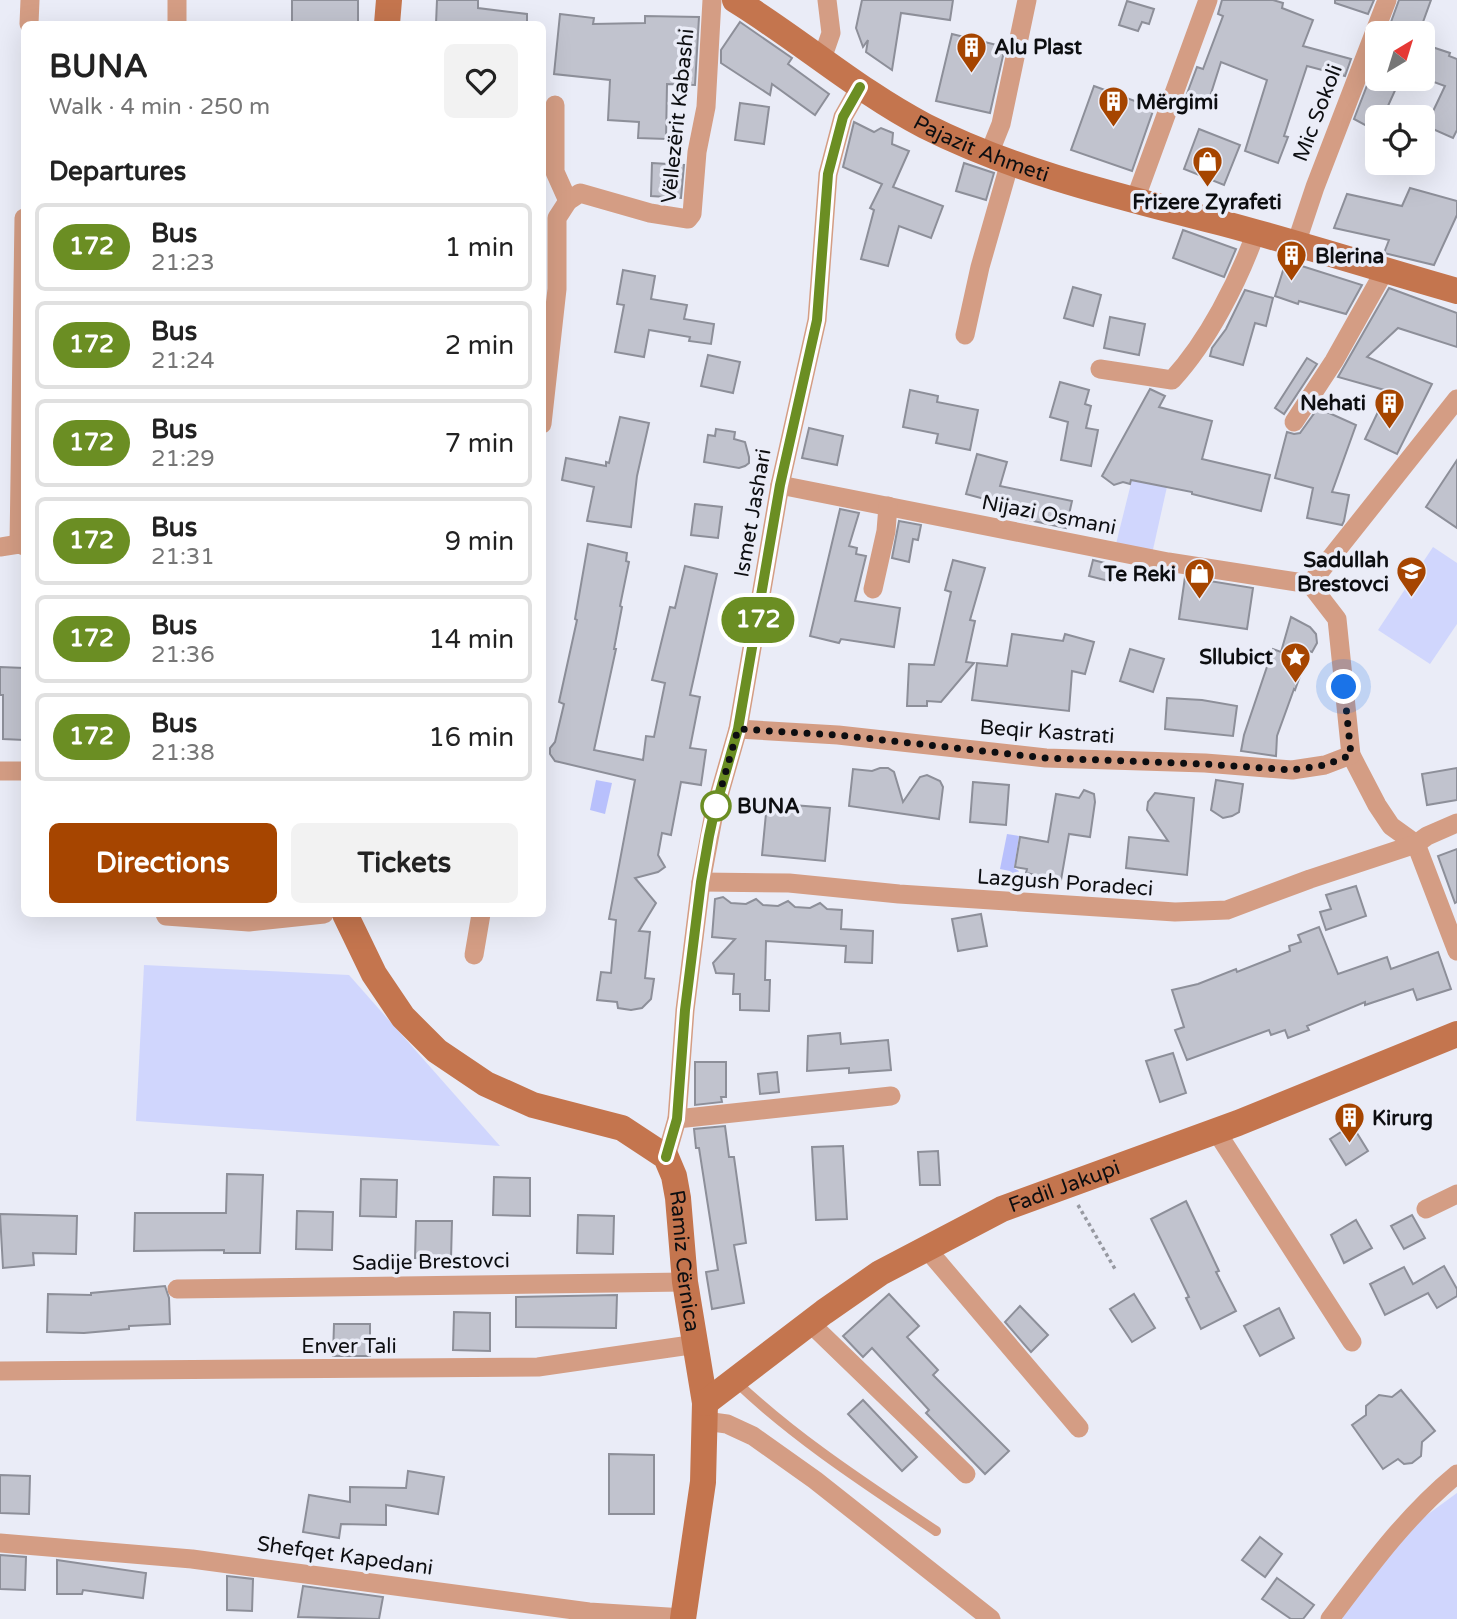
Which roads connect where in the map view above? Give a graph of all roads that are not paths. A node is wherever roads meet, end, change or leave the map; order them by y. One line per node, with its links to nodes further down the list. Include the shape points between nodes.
1 (30, 0): 10 (street)
2 (177, 0): 11 (street)
3 (389, 0): 12 (street)
4 (712, 0): 18 (street, Vëllezërit Kabashi, via 706,107 692,214 688,219 650,213 580,193)
5 (735, 0): 13 (street, Pajazit Ahmeti)
6 (827, 0): 13 (street, via 831,33)
7 (1027, 0): 16 (street, via 1001,124)
8 (1208, 0): 17 (street)
9 (1387, 0): 20 (street, Mic Sokoli)
10 (29, 21)
11 (177, 21)
12 (387, 21)
13 (822, 59): 14 (street, Pajazit Ahmeti)
14 (860, 87): 16 (street, Pajazit Ahmeti, via 925,126); 29 (street, Ismet Jashari, via 843,117 828,174 817,320)
15 (555, 105): 18 (street, via 555,172)
16 (1000, 158): 17 (street, Pajazit Ahmeti); 24 (street)
17 (1135, 200): 19 (street, Pajazit Ahmeti)
18 (568, 201): 26 (street, via 557,218 557,289)
19 (1256, 232): 20 (street, Pajazit Ahmeti); 25 (street, via 1203,338 1172,380)
20 (1296, 244): 21 (street, Pajazit Ahmeti)
21 (1385, 270): 22 (street, Pajazit Ahmeti); 28 (street)
22 (1457, 289)
23 (21, 327): 31 (street)
24 (965, 335)
25 (1100, 369)
26 (546, 389)
27 (1457, 399): 32 (street)
28 (1294, 422)
29 (780, 485): 30 (street, Nijazi Osmani); 34 (street, Ismet Jashari)
30 (888, 506): 32 (street, Nijazi Osmani, via 1168,562); 33 (street)
31 (15, 546)
32 (1310, 584): 35 (street, via 1337,619)
33 (873, 589)
34 (738, 729): 35 (street, Beqir Kastrati, via 1046,758 1292,770); 40 (street, Ismet Jashari, via 714,813)
35 (1351, 755): 39 (street, via 1391,826)
36 (0, 771): 37 (street)
37 (21, 771)
38 (1457, 822): 39 (street, Lazgush Poradeci)
39 (1416, 844): 40 (street, Lazgush Poradeci, via 1227,910 1175,912 789,883); 45 (street)
40 (701, 882): 49 (street, Ismet Jashari)
41 (180, 917): 42 (street, via 249,922)
42 (296, 917)
43 (346, 917): 51 (street, via 374,974 404,1017 437,1051 486,1084 533,1105 622,1128)
44 (480, 917): 46 (street)
45 (1457, 951)
46 (474, 955)
47 (1457, 1034): 50 (street, Fadil Jakupi)
48 (891, 1096): 49 (street)
49 (677, 1119): 51 (street, Ismet Jashari)
50 (1216, 1131): 54 (street, Fadil Jakupi, via 1002,1209); 58 (street)
51 (666, 1157): 55 (street, Ramiz Cërnica, via 678,1198)
52 (1457, 1194): 53 (street)
53 (1426, 1209)
54 (926, 1248): 57 (street, Fadil Jakupi, via 880,1273); 63 (street)
55 (685, 1282): 56 (street, Sadije Brestovci); 59 (street, Ramiz Cërnica)
56 (177, 1289)
57 (810, 1323): 61 (street, Fadil Jakupi); 64 (street)
58 (1352, 1342)
59 (697, 1344): 60 (street, Enver Tali, via 538,1367); 62 (street, Ramiz Cërnica)
60 (0, 1371)
61 (734, 1380): 62 (street, Fadil Jakupi); 66 (lane, via 828,1459)
62 (705, 1412): 68 (street, Ramiz Cërnica, via 704,1482); 69 (street, via 753,1436 814,1480)
63 (1079, 1428)
64 (966, 1474)
65 (1457, 1474): 70 (street, via 1393,1537)
66 (936, 1531)
67 (0, 1543): 68 (street, Shefqet Kapedani, via 192,1559 589,1612)
68 (683, 1618)
69 (991, 1619)
70 (1331, 1619)

